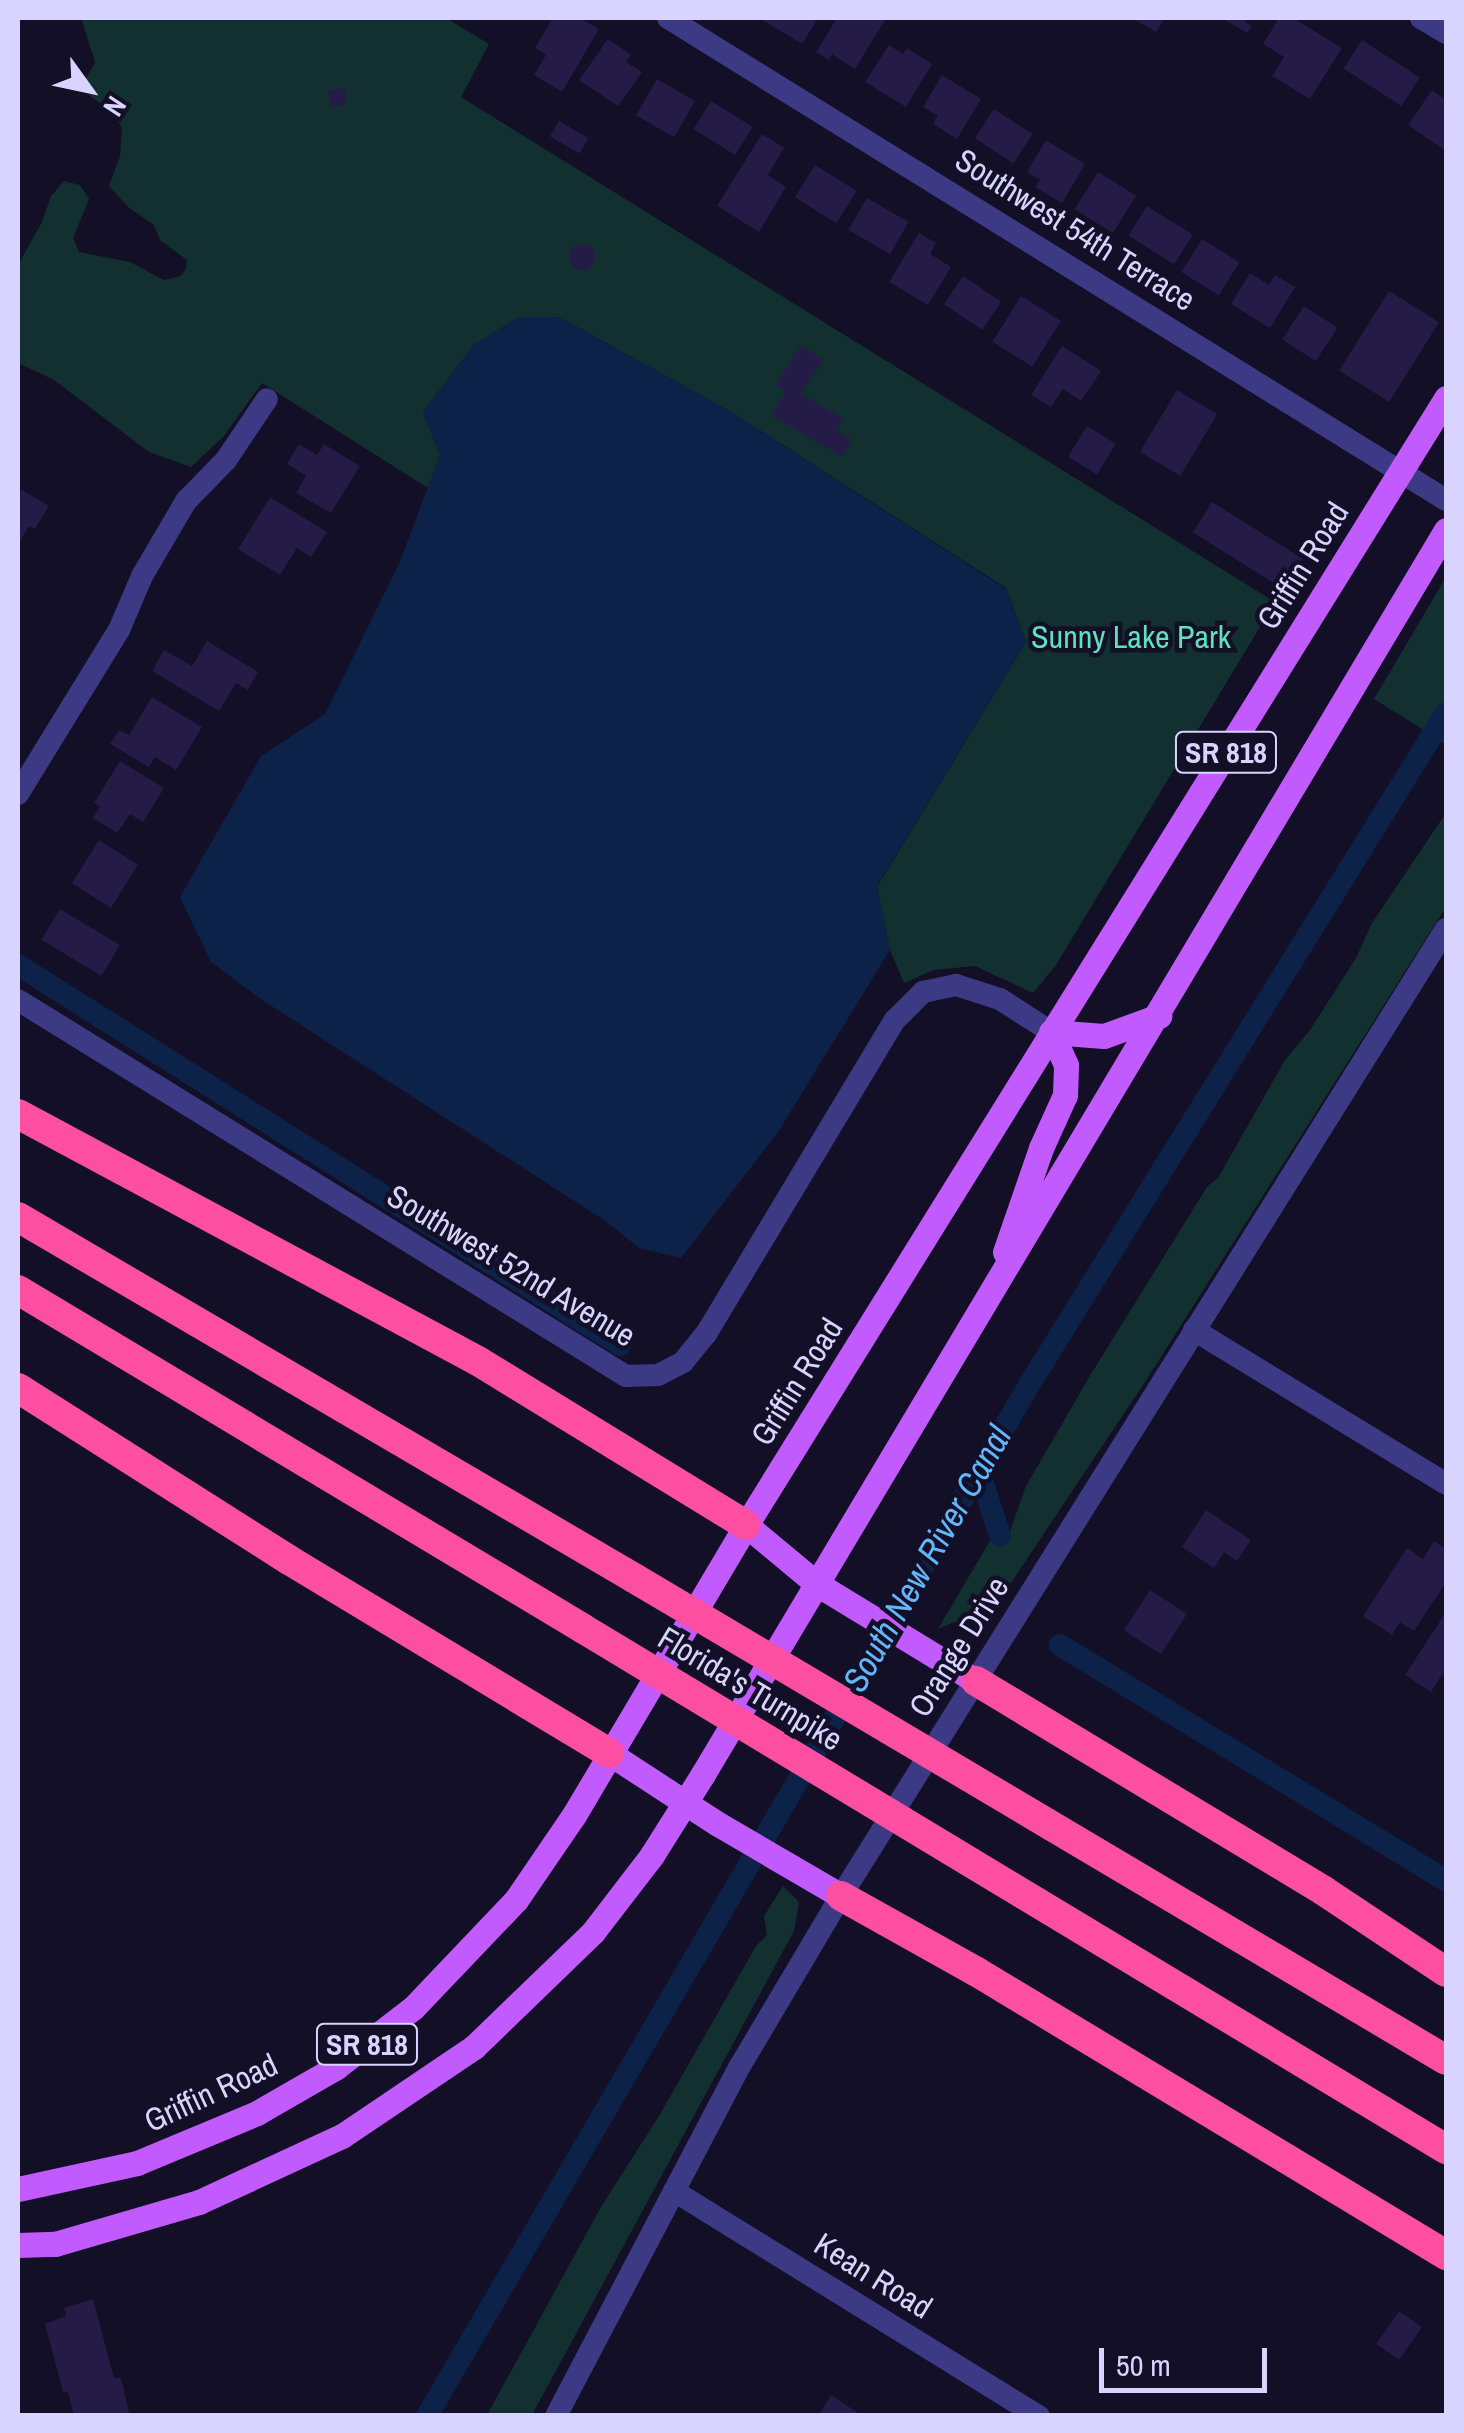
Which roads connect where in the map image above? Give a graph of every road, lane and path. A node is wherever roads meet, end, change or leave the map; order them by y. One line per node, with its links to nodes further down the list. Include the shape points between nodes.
1 (668, 18): 6 (street, Southwest 54th Terrace)
2 (1422, 18): 3 (street)
3 (1446, 32)
4 (1446, 398): 6 (main road, Griffin Road / SR 818)
5 (267, 399): 9 (street, via 226,460 186,502 119,630)
6 (1401, 471): 7 (street, Southwest 54th Terrace); 13 (main road, Griffin Road / SR 818)
7 (1446, 500)
8 (1446, 530): 12 (main road, SR 818)
9 (18, 794)
10 (1446, 929): 18 (street, Orange Drive)
11 (18, 1000): 13 (street, Southwest 52nd Avenue, via 626,1376 658,1376 683,1362 706,1334 894,1020 924,992 956,985 1000,999)
12 (1159, 1016): 13 (main road, via 1104,1036); 17 (main road, SR 818)
13 (1052, 1032): 17 (main road, via 1066,1065 1065,1096); 21 (main road, Griffin Road / SR 818)
14 (18, 1114): 21 (highway, via 478,1361)
15 (18, 1216): 28 (highway, Florida's Turnpike, bridge)
16 (18, 1290): 29 (highway, Florida's Turnpike, bridge)
17 (987, 1302): 22 (main road, SR 818)
18 (1194, 1330): 20 (street); 23 (street, Orange Drive)
19 (18, 1388): 24 (highway)
20 (1446, 1484)
21 (746, 1525): 22 (main road); 24 (main road, Griffin Road / SR 818)
22 (817, 1584): 23 (main road); 25 (main road, SR 818)
23 (976, 1681): 26 (street, Orange Drive); 27 (highway)
24 (609, 1753): 25 (main road); 30 (main road, Griffin Road / SR 818, via 516,1900 413,2008 335,2068 256,2113 137,2163)
25 (684, 1803): 26 (main road); 32 (main road, SR 818, via 646,1864 580,1944 474,2046 342,2136 199,2202 56,2244)
26 (841, 1896): 31 (street, Orange Drive); 33 (highway)
27 (1446, 1972)
28 (1446, 2060)
29 (1446, 2149)
30 (18, 2188)
31 (674, 2191): 34 (street, Orange Drive); 35 (street, Kean Road)
32 (18, 2245)
33 (1446, 2255)
34 (556, 2416)
35 (1038, 2416)

